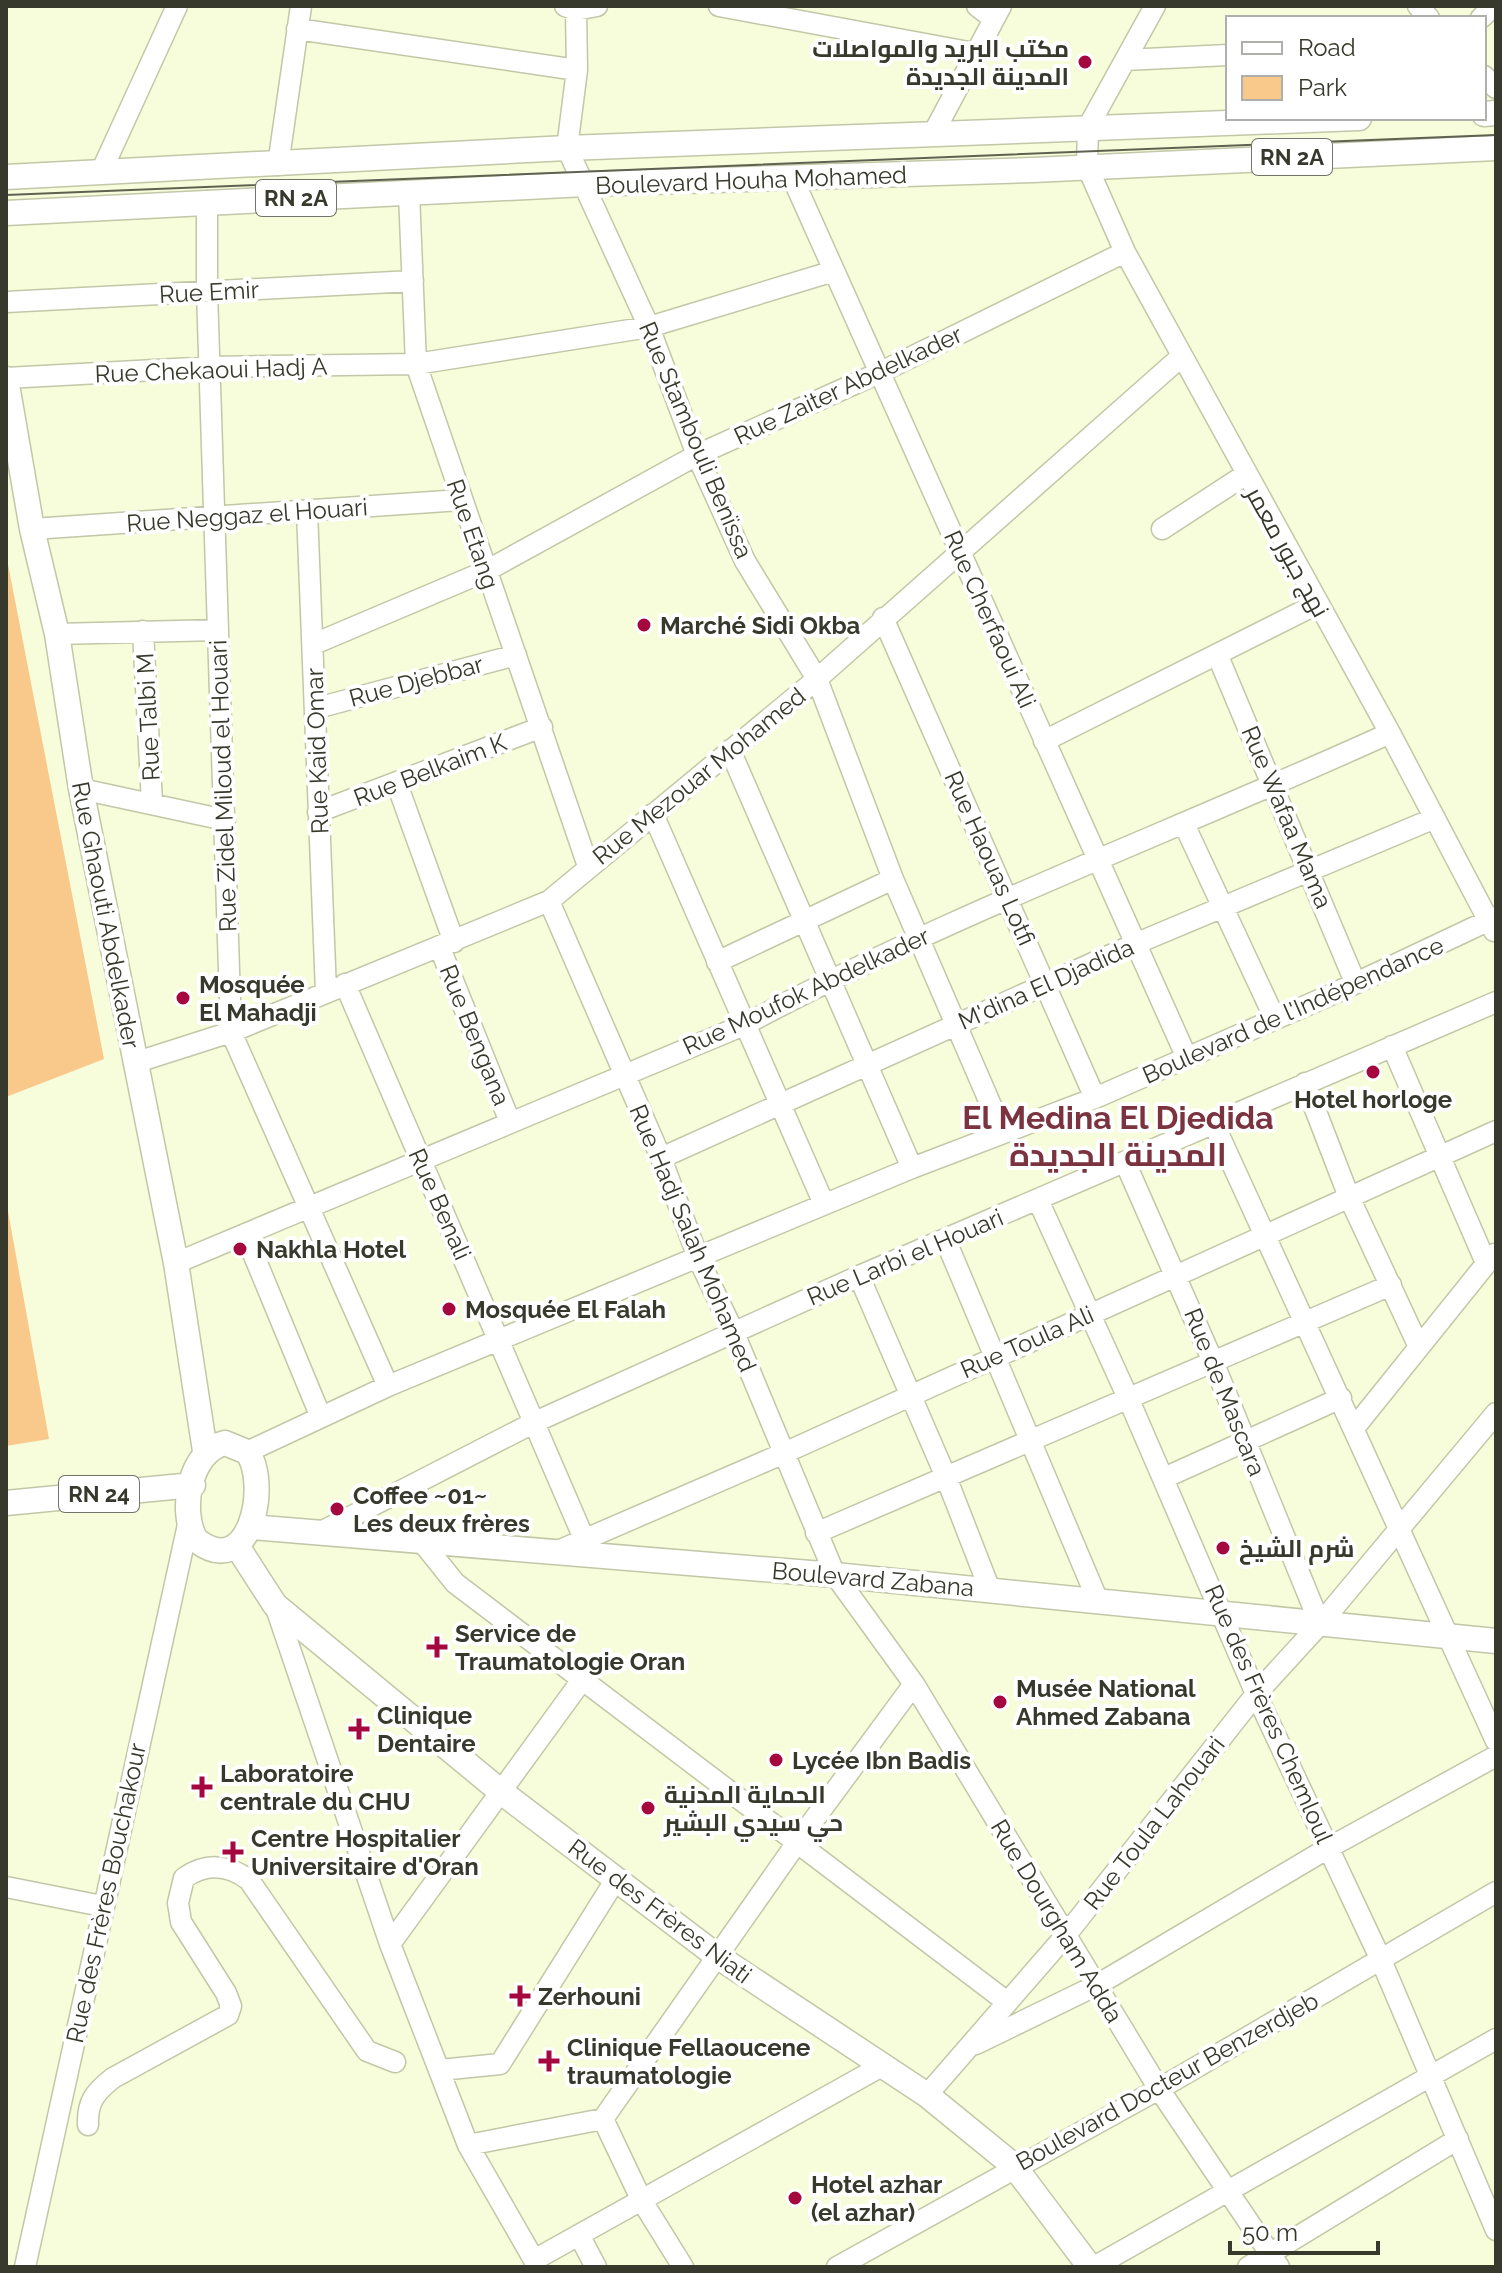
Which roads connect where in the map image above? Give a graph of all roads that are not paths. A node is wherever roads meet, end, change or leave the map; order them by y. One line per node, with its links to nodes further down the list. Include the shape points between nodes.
1 (177, 6): 20 (street)
2 (301, 6): 8 (street)
3 (719, 6): 9 (street)
4 (977, 6): 7 (street)
5 (1155, 6): 11 (street)
6 (579, 7): 12 (street)
7 (998, 13): 9 (street)
8 (297, 29): 12 (street); 18 (street)
9 (974, 53): 15 (street)
10 (1226, 55): 11 (street)
11 (1125, 60): 14 (street)
12 (577, 70): 16 (street)
13 (1299, 120): 14 (main road, Boulevard Houha Mohamed / RN 2A)
14 (1088, 127): 15 (main road, Boulevard Houha Mohamed / RN 2A); 19 (street)
15 (933, 134): 16 (main road, Boulevard Houha Mohamed / RN 2A)
16 (567, 148): 18 (main road, Boulevard Houha Mohamed / RN 2A); 23 (street, Rue Stambouli Benïssa)
17 (1496, 148): 19 (main road, Boulevard Houha Mohamed / RN 2A)
18 (278, 165): 20 (main road, Boulevard Houha Mohamed / RN 2A)
19 (1087, 166): 22 (main road, Boulevard Houha Mohamed / RN 2A); 27 (street, نهج جبور معمر)
20 (101, 172): 21 (main road, Boulevard Houha Mohamed / RN 2A)
21 (6, 177)
22 (793, 179): 23 (main road, Boulevard Houha Mohamed / RN 2A); 28 (street, Rue Cherfaoui Ali)
23 (586, 184): 24 (main road, Boulevard Houha Mohamed / RN 2A); 32 (street, Rue Stambouli Benïssa)
24 (409, 193): 25 (main road, Boulevard Houha Mohamed / RN 2A); 29 (street, Rue Etang)
25 (207, 201): 26 (main road, Boulevard Houha Mohamed / RN 2A); 30 (street, Rue Zidel Miloud el Houari)
26 (6, 213)
27 (1125, 252): 33 (street, نهج جبور معمر); 36 (street, Rue Zaiter Abdelkader)
28 (834, 271): 32 (street, Rue Chekaoui Hadj A); 36 (street, Rue Cherfaoui Ali)
29 (413, 281): 30 (street, Rue Emir); 34 (street, Rue Etang)
30 (207, 292): 31 (street, Rue Emir); 35 (street, Rue Zidel Miloud el Houari)
31 (6, 302)
32 (649, 327): 34 (street, Rue Chekaoui Hadj A); 39 (street, Rue Stambouli Benïssa)
33 (1182, 356): 40 (street, نهج جبور معمر); 46 (street, Rue Mezouar Mohamed)
34 (416, 364): 35 (street, Rue Chekaoui Hadj A); 41 (street, Rue Etang)
35 (211, 367): 37 (street, Rue Chekaoui Hadj A); 43 (street, Rue Zidel Miloud el Houari)
36 (881, 372): 39 (street, Rue Zaiter Abdelkader); 46 (street, Rue Cherfaoui Ali)
37 (6, 378): 38 (main road, Rue Ghaouti Abdelkader)
38 (8, 412): 44 (main road, Rue Ghaouti Abdelkader)
39 (697, 455): 47 (street, Rue Zaiter Abdelkader); 56 (street, Rue Stambouli Benïssa, via 745,561)
40 (1245, 475): 45 (street); 48 (street, نهج جبور معمر)
41 (461, 500): 42 (street, Rue Neggaz el Houari); 47 (street, Rue Etang)
42 (307, 511): 43 (street, Rue Neggaz el Houari); 53 (street, Rue Kaid Omar)
43 (213, 517): 44 (street, Rue Neggaz el Houari); 50 (street, Rue Zidel Miloud el Houari)
44 (32, 529): 52 (main road, Rue Ghaouti Abdelkader)
45 (1162, 529)
46 (960, 553): 49 (street, Rue Mezouar Mohamed); 60 (street, Rue Cherfaoui Ali)
47 (486, 571): 53 (street, Rue Zaiter Abdelkader); 55 (street, Rue Etang)
48 (1317, 604): 54 (street); 59 (street, نهج جبور معمر)
49 (883, 618): 56 (street, Rue Mezouar Mohamed); 75 (street, Rue Haouas Lotfi)
50 (218, 630): 51 (street); 69 (street, Rue Zidel Miloud el Houari)
51 (143, 631): 52 (street); 65 (street, Rue Talbi M)
52 (57, 634): 64 (main road, Rue Ghaouti Abdelkader)
53 (314, 644): 57 (street, Rue Kaid Omar)
54 (1217, 654): 60 (street); 63 (street, Rue Wafaa Mama)
55 (516, 655): 57 (street, Rue Djebbar); 58 (street, Rue Etang)
56 (817, 679): 61 (street, Rue Mezouar Mohamed); 74 (street, Rue Stambouli Benïssa)
57 (317, 708): 66 (street, Rue Kaid Omar)
58 (542, 727): 62 (street, Rue Belkaim K); 72 (street, Rue Etang)
59 (1390, 733): 63 (street, Rue Moufok Abdelkader); 68 (street, نهج جبور معمر)
60 (1044, 741): 71 (street, Rue Cherfaoui Ali)
61 (730, 750): 67 (street, Rue Mezouar Mohamed); 78 (street)
62 (397, 784): 66 (street, Rue Belkaim K); 82 (street, Rue Bengana)
63 (1275, 785): 70 (street, Rue Moufok Abdelkader); 73 (street, Rue Wafaa Mama)
64 (81, 789): 65 (street); 95 (main road, Rue Ghaouti Abdelkader)
65 (152, 803): 69 (street)
66 (318, 812): 87 (street, Rue Kaid Omar)
67 (653, 814): 72 (street, Rue Mezouar Mohamed); 83 (street)
68 (1435, 818): 73 (street, M'dina El Djadida); 79 (street, نهج جبور معمر)
69 (225, 820): 92 (street, Rue Zidel Miloud el Houari)
70 (1184, 824): 71 (street, Rue Moufok Abdelkader); 77 (street)
71 (1097, 860): 75 (street, Rue Moufok Abdelkader); 81 (street, Rue Cherfaoui Ali)
72 (588, 866): 76 (street, Rue Mezouar Mohamed)
73 (1312, 872): 77 (street, M'dina El Djadida); 85 (street, Rue Wafaa Mama)
74 (893, 879): 78 (street); 80 (street, Rue Stambouli Benïssa)
75 (1007, 897): 80 (street, Rue Moufok Abdelkader); 86 (street, Rue Haouas Lotfi)
76 (549, 901): 82 (street, Rue Mezouar Mohamed); 97 (street, Rue Hadj Salah Mohamed)
77 (1222, 909): 81 (street, M'dina El Djadida); 89 (street)
78 (804, 922): 83 (street); 84 (street)
79 (1494, 925): 85 (street, Boulevard de l'Indépendance)
80 (921, 937): 84 (street, Rue Moufok Abdelkader); 90 (street, Rue Stambouli Benïssa)
81 (1135, 944): 86 (street, M'dina El Djadida); 94 (street, Rue Cherfaoui Ali)
82 (447, 945): 87 (street, Rue Mezouar Mohamed); 101 (street, Rue Bengana)
83 (717, 962): 91 (street)
84 (829, 980): 91 (street, Rue Moufok Abdelkader); 96 (street)
85 (1355, 982): 89 (street, Boulevard de l'Indépendance)
86 (1046, 984): 90 (street, M'dina El Djadida); 99 (street, Rue Haouas Lotfi)
87 (336, 988): 92 (street, Rue Mezouar Mohamed); 107 (street, Rue Benali)
88 (1496, 1002): 93 (street, Rue Larbi el Houari)
89 (1275, 1019): 94 (street, Boulevard de l'Indépendance)
90 (958, 1024): 96 (street, M'dina El Djadida); 104 (street, Rue Stambouli Benïssa)
91 (744, 1025): 97 (street, Rue Moufok Abdelkader); 100 (street)
92 (231, 1032): 95 (street, Rue Mezouar Mohamed); 113 (street, Rue Zidel Miloud el Houari)
93 (1392, 1046): 98 (street, Rue Larbi el Houari); 105 (street)
94 (1187, 1058): 99 (street, Boulevard de l'Indépendance)
95 (134, 1063): 119 (main road, Rue Ghaouti Abdelkader)
96 (866, 1063): 100 (street, M'dina El Djadida); 109 (street)
97 (624, 1072): 101 (street, Rue Moufok Abdelkader); 106 (street, Rue Hadj Salah Mohamed)
98 (1305, 1083): 102 (street, Rue Larbi el Houari); 110 (street)
99 (1095, 1098): 104 (street, Boulevard de l'Indépendance)
100 (780, 1103): 106 (street, M'dina El Djadida); 112 (street)
101 (510, 1122): 107 (street, Rue Moufok Abdelkader)
102 (1213, 1122): 108 (street, Rue Larbi el Houari); 115 (street)
103 (1496, 1131): 105 (street, Rue Toula Ali)
104 (1003, 1133): 109 (street, Boulevard de l'Indépendance)
105 (1440, 1156): 110 (street, Rue Toula Ali); 117 (street)
106 (661, 1158): 118 (street, Rue Hadj Salah Mohamed)
107 (420, 1161): 113 (street, Rue Moufok Abdelkader); 126 (street, Rue Benali)
108 (1125, 1162): 111 (street, Rue Larbi el Houari); 121 (street, Rue de Mascara)
109 (912, 1168): 112 (street, Boulevard de l'Indépendance)
110 (1349, 1197): 115 (street, Rue Toula Ali); 122 (street)
111 (1038, 1200): 116 (street, Rue Larbi el Houari); 123 (street, Rue des Frères Chemloul)
112 (824, 1204): 118 (street, Boulevard de l'Indépendance)
113 (311, 1207): 114 (street, Rue Moufok Abdelkader); 130 (street, Rue Zidel Miloud el Houari)
114 (245, 1234): 119 (street, Rue Moufok Abdelkader); 135 (street)
115 (1263, 1235): 121 (street, Rue Toula Ali); 124 (street)
116 (946, 1241): 120 (street, Rue Larbi el Houari); 128 (street)
117 (1491, 1257): 127 (street)
118 (699, 1260): 125 (street, Rue Hadj Salah Mohamed); 126 (street, Boulevard de l'Indépendance)
119 (176, 1263): 140 (main road, Rue Ghaouti Abdelkader)
120 (859, 1276): 125 (street, Rue Larbi el Houari); 131 (street)
121 (1177, 1276): 123 (street, Rue Toula Ali); 129 (street, Rue de Mascara)
122 (1391, 1285): 124 (street); 127 (street)
123 (1089, 1314): 128 (street, Rue Toula Ali); 133 (street, Rue des Frères Chemloul)
124 (1305, 1323): 129 (street); 132 (street)
125 (734, 1333): 136 (street, Rue Larbi el Houari); 142 (street, Rue Hadj Salah Mohamed)
126 (501, 1340): 130 (street, Boulevard de l'Indépendance); 136 (street, Rue Benali)
127 (1419, 1347): 137 (street)
128 (995, 1356): 131 (street, Rue Toula Ali); 138 (street)
129 (1214, 1364): 133 (street); 139 (street, Rue de Mascara)
130 (388, 1386): 135 (street, Boulevard de l'Indépendance)
131 (910, 1395): 142 (street, Rue Toula Ali); 143 (street)
132 (1341, 1398): 137 (street); 139 (street)
133 (1129, 1400): 138 (street); 144 (street, Rue des Frères Chemloul)
134 (1496, 1413): 149 (street, Rue Toula Lahouari)
135 (320, 1415): 141 (street, Boulevard de l'Indépendance)
136 (535, 1422): 148 (street, Rue Larbi el Houari); 153 (street, Rue Benali)
137 (1355, 1427): 149 (street)
138 (1031, 1440): 143 (street); 156 (street)
139 (1246, 1441): 144 (street); 159 (street, Rue de Mascara)
140 (205, 1451): 141 (main road, via 225,1443); 145 (main road, via 197,1461)
141 (247, 1452): 151 (main road, via 257,1472)
142 (782, 1454): 150 (street, Rue Hadj Salah Mohamed); 153 (street, Rue Toula Ali)
143 (946, 1477): 150 (street); 155 (street)
144 (1164, 1478): 158 (street, Rue des Frères Chemloul)
145 (193, 1485): 146 (main road, RN 24); 147 (main road)
146 (6, 1503)
147 (189, 1520): 151 (main road, via 196,1540 214,1550); 173 (street, Rue des Frères Bouchakour)
148 (323, 1531): 151 (main road, Boulevard Zabana); 152 (main road, Boulevard Zabana)
149 (1399, 1532): 159 (street, Rue Toula Lahouari); 160 (street)
150 (816, 1533): 154 (street, Rue Hadj Salah Mohamed)
151 (244, 1536): 157 (main road, Rue des Frères Niati)
152 (419, 1538): 153 (main road, Boulevard Zabana, via 558,1551); 162 (street, via 455,1583)
153 (590, 1548): 154 (main road, Boulevard Zabana)
154 (835, 1575): 155 (main road, Boulevard Zabana); 163 (street, Rue Dourgham Adda)
155 (990, 1590): 156 (main road, Boulevard Zabana)
156 (1098, 1601): 158 (main road, Boulevard Zabana)
157 (275, 1605): 167 (main road, Rue des Frères Niati); 175 (street)
158 (1222, 1613): 159 (main road, Boulevard Zabana); 164 (street, Rue des Frères Chemloul)
159 (1320, 1624): 160 (main road, Boulevard Zabana); 164 (street, Rue Toula Lahouari)
160 (1446, 1637): 161 (main road, Boulevard Zabana); 165 (street)
161 (1496, 1641)
162 (582, 1680): 167 (street); 168 (street)
163 (914, 1684): 168 (street); 174 (street, Rue Dourgham Adda)
164 (1256, 1694): 169 (street, Rue des Frères Chemloul); 174 (street, Rue Toula Lahouari)
165 (1496, 1741)
166 (1496, 1756): 169 (street)
167 (500, 1791): 170 (main road, Rue des Frères Niati); 175 (street)
168 (796, 1844): 176 (street); 179 (street)
169 (1330, 1847): 177 (street, Rue des Frères Chemloul); 178 (street)
170 (616, 1879): 176 (main road, Rue des Frères Niati); 184 (street, via 500,2064)
171 (6, 1887): 173 (street)
172 (1496, 1892): 177 (street, Boulevard Docteur Benzerdjeb)
173 (102, 1906): 198 (street, Rue des Frères Bouchakour)
174 (1066, 1935): 178 (street, Rue Dourgham Adda); 179 (street, Rue Toula Lahouari)
175 (390, 1944): 184 (street)
176 (717, 1956): 183 (main road, Rue des Frères Niati); 188 (street)
177 (1381, 1960): 185 (street, Rue des Frères Chemloul); 186 (street, Boulevard Docteur Benzerdjeb)
178 (1097, 1985): 181 (street); 186 (street, Rue Dourgham Adda)
179 (1007, 2002): 181 (street, Rue Toula Lahouari)
180 (1496, 2039): 185 (street)
181 (969, 2047): 187 (street, Rue Toula Lahouari)
182 (395, 2062): 189 (street, via 367,2051 249,1880 237,1871 199,1867 184,1878 178,1903 181,1922 226,1993 228,2015 113,2078 89,2103)
183 (880, 2067): 187 (main road, Rue des Frères Niati); 194 (street)
184 (440, 2070): 191 (street)
185 (1430, 2075): 190 (street, Rue des Frères Chemloul); 193 (street)
186 (1159, 2089): 192 (street, Boulevard Docteur Benzerdjeb); 193 (street, Rue Dourgham Adda)
187 (927, 2095): 192 (main road, Rue des Frères Niati)
188 (603, 2119): 191 (street); 194 (street)
189 (88, 2125)
190 (1458, 2139): 195 (street, Rue des Frères Chemloul); 197 (street)
191 (468, 2145): 196 (street, via 534,2260)
192 (1014, 2166): 201 (street, Boulevard Docteur Benzerdjeb); 202 (main road, Rue des Frères Niati)
193 (1228, 2188): 197 (street, Rue Dourgham Adda); 202 (street)
194 (642, 2201): 196 (street); 200 (street)
195 (1496, 2230)
196 (579, 2235): 199 (street)
197 (1274, 2260): 203 (street)
198 (25, 2267)
199 (596, 2267)
200 (683, 2267)
201 (837, 2267)
202 (1092, 2267)
203 (1248, 2267)

